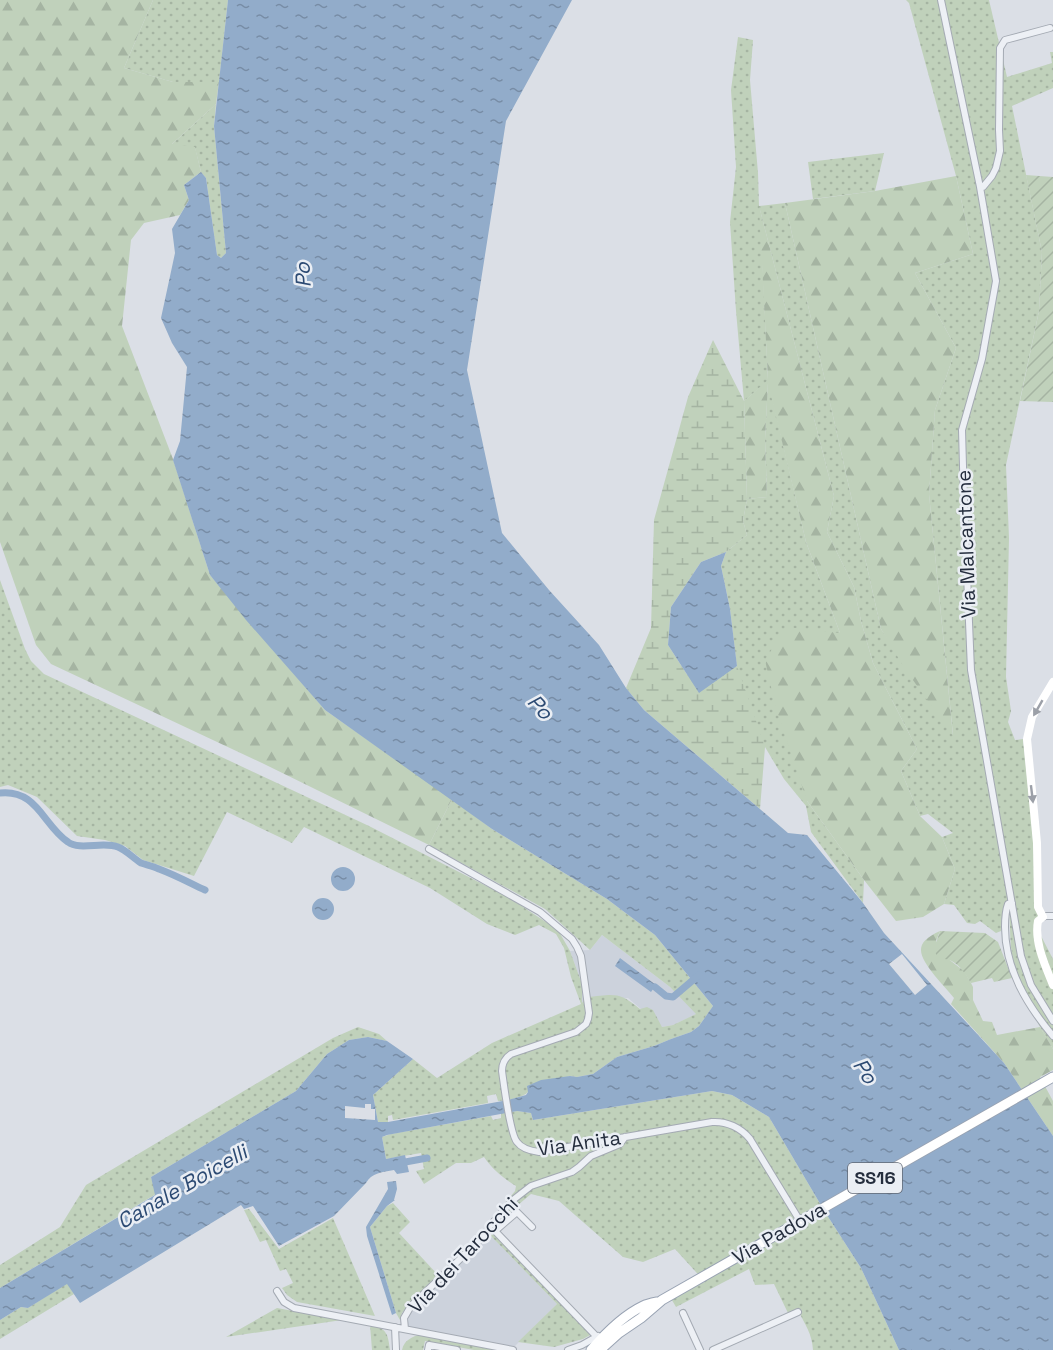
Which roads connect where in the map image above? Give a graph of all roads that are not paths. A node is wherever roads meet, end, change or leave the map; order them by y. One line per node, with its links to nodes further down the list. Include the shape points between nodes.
1 (942, 0): 3 (street, Via Malcantone)
2 (1050, 28): 3 (street, via 1005,40 1000,48 1000,151 992,176)
3 (980, 187): 6 (street, Via Malcantone, via 996,281 982,359 962,430 963,502 971,670)
4 (1053, 682): 8 (street, one-way to 8, via 1032,717 1027,740 1037,830 1038,907)
5 (429, 849): 13 (street, Via Anita, via 540,912 572,939 580,956 588,1019 582,1028 508,1056 502,1068 517,1142 539,1152)
6 (1012, 903): 10 (street, Via Malcantone, via 1026,975); 11 (street, Via Malcantone, via 1005,914 1007,951 1022,992)
7 (1053, 916): 8 (street)
8 (1043, 917): 9 (street, via 1037,924 1038,940)
9 (1053, 985)
10 (1053, 1021)
11 (1053, 1036)
12 (1053, 1077): 14 (main road, Via Padova / SS16)
13 (626, 1137): 14 (street, Via Anita, via 712,1122 735,1126 750,1139); 16 (street, Via dei Tarocchi, via 620,1144 591,1156 572,1172 531,1186 513,1200)
14 (800, 1221): 18 (main road, Via Padova / SS16)
15 (532, 1227): 16 (street, via 517,1212)
16 (492, 1228): 22 (street, Via dei Tarocchi, via 411,1306 404,1318); 23 (street)
17 (276, 1291): 21 (street, Via dei Tarocchi, via 294,1308)
18 (662, 1300): 23 (main road, Via Padova / SS16); 23 (main road, Via Padova / SS16, via 643,1306 609,1330)
19 (798, 1312): 31 (street)
20 (683, 1313): 30 (street)
21 (395, 1327): 22 (street, Via dei Tarocchi); 24 (street, Via dei Tarocchi)
22 (405, 1329): 27 (street, Via dei Tarocchi)
23 (601, 1345): 28 (street); 29 (main road, Via Padova)
24 (396, 1350)
25 (428, 1350): 26 (street, Via dei Tarocchi, via 429,1345)
26 (457, 1350)
27 (510, 1350)
28 (568, 1350)
29 (591, 1350)
30 (700, 1350)
31 (713, 1350)

